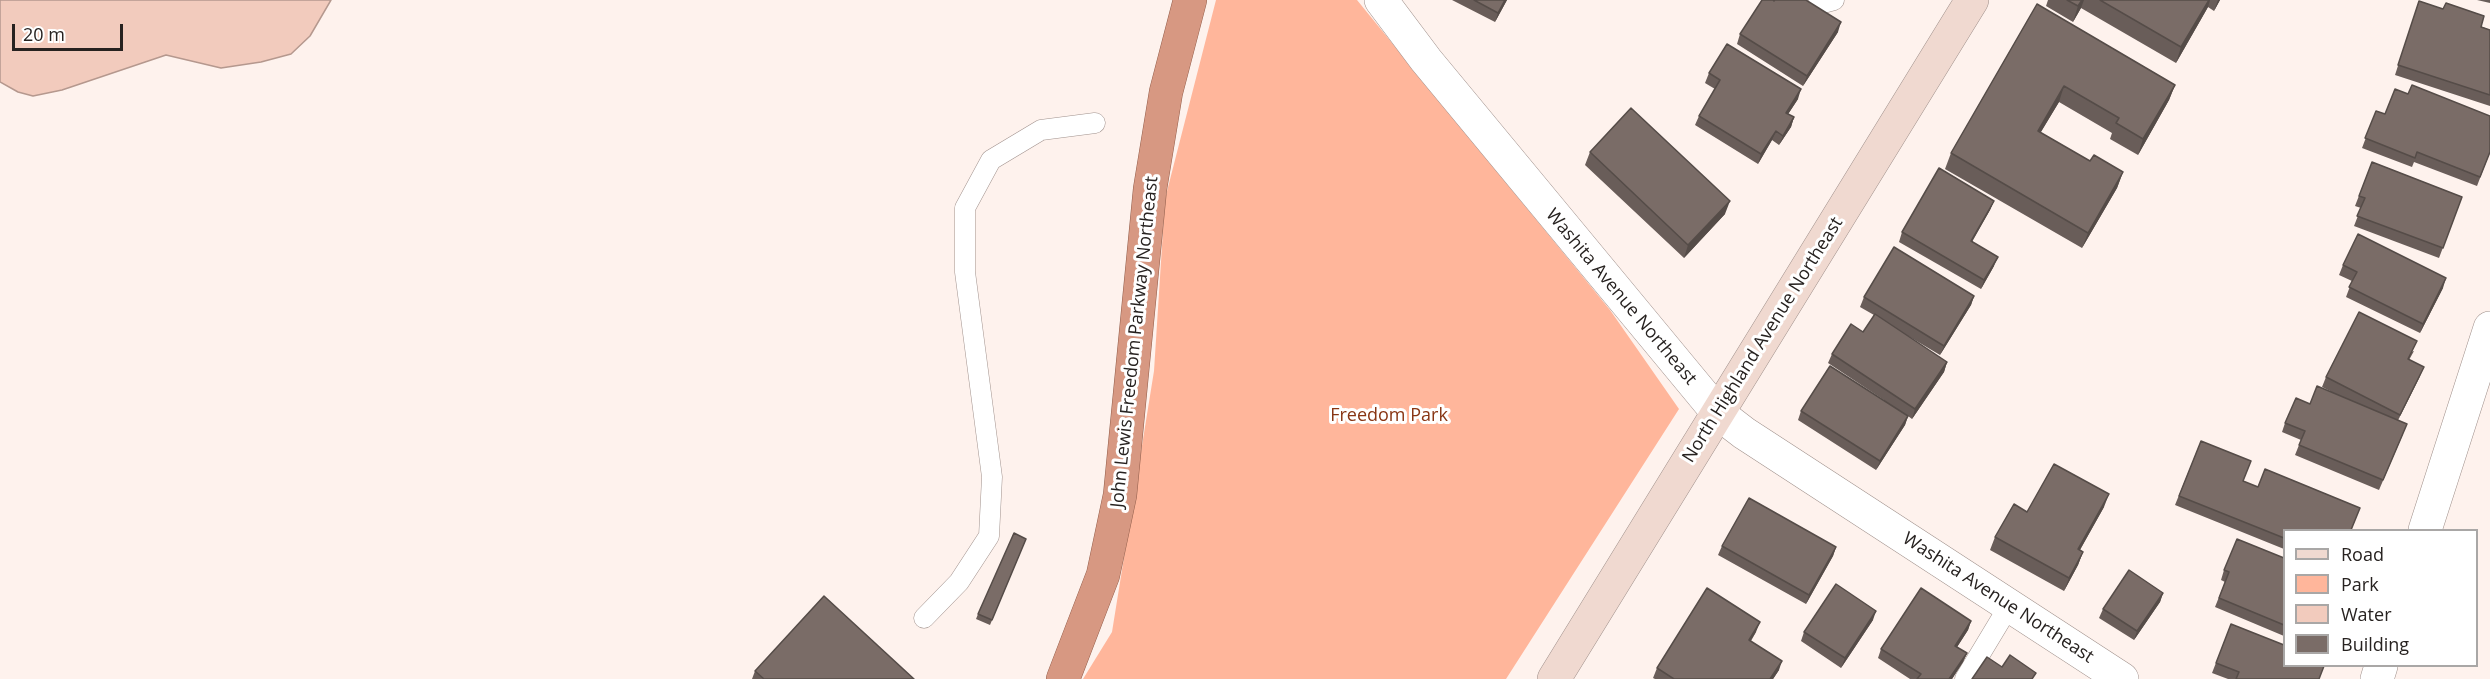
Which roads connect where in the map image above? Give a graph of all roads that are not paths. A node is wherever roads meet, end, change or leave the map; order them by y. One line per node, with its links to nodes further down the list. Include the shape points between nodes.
1 (1190, 0): 12 (highway, John Lewis Freedom Parkway Northeast, via 1167,92 1150,189 1120,495 1103,575)
2 (1381, 0): 8 (street, Washita Avenue Northeast, via 1433,69)
3 (1819, 0): 4 (lane)
4 (1834, 0)
5 (1972, 0): 8 (main road, North Highland Avenue Northeast)
6 (1095, 123): 11 (lane, via 1041,130 991,160 965,208 965,272 992,477 989,536 958,582)
7 (2490, 328): 9 (street)
8 (1718, 413): 10 (street, Washita Avenue Northeast); 13 (main road, North Highland Avenue Northeast)
9 (2425, 529)
10 (2009, 606): 14 (lane); 15 (street, Washita Avenue Northeast)
11 (924, 618)
12 (1063, 679)
13 (1554, 679)
14 (1965, 679)
15 (2122, 679)

